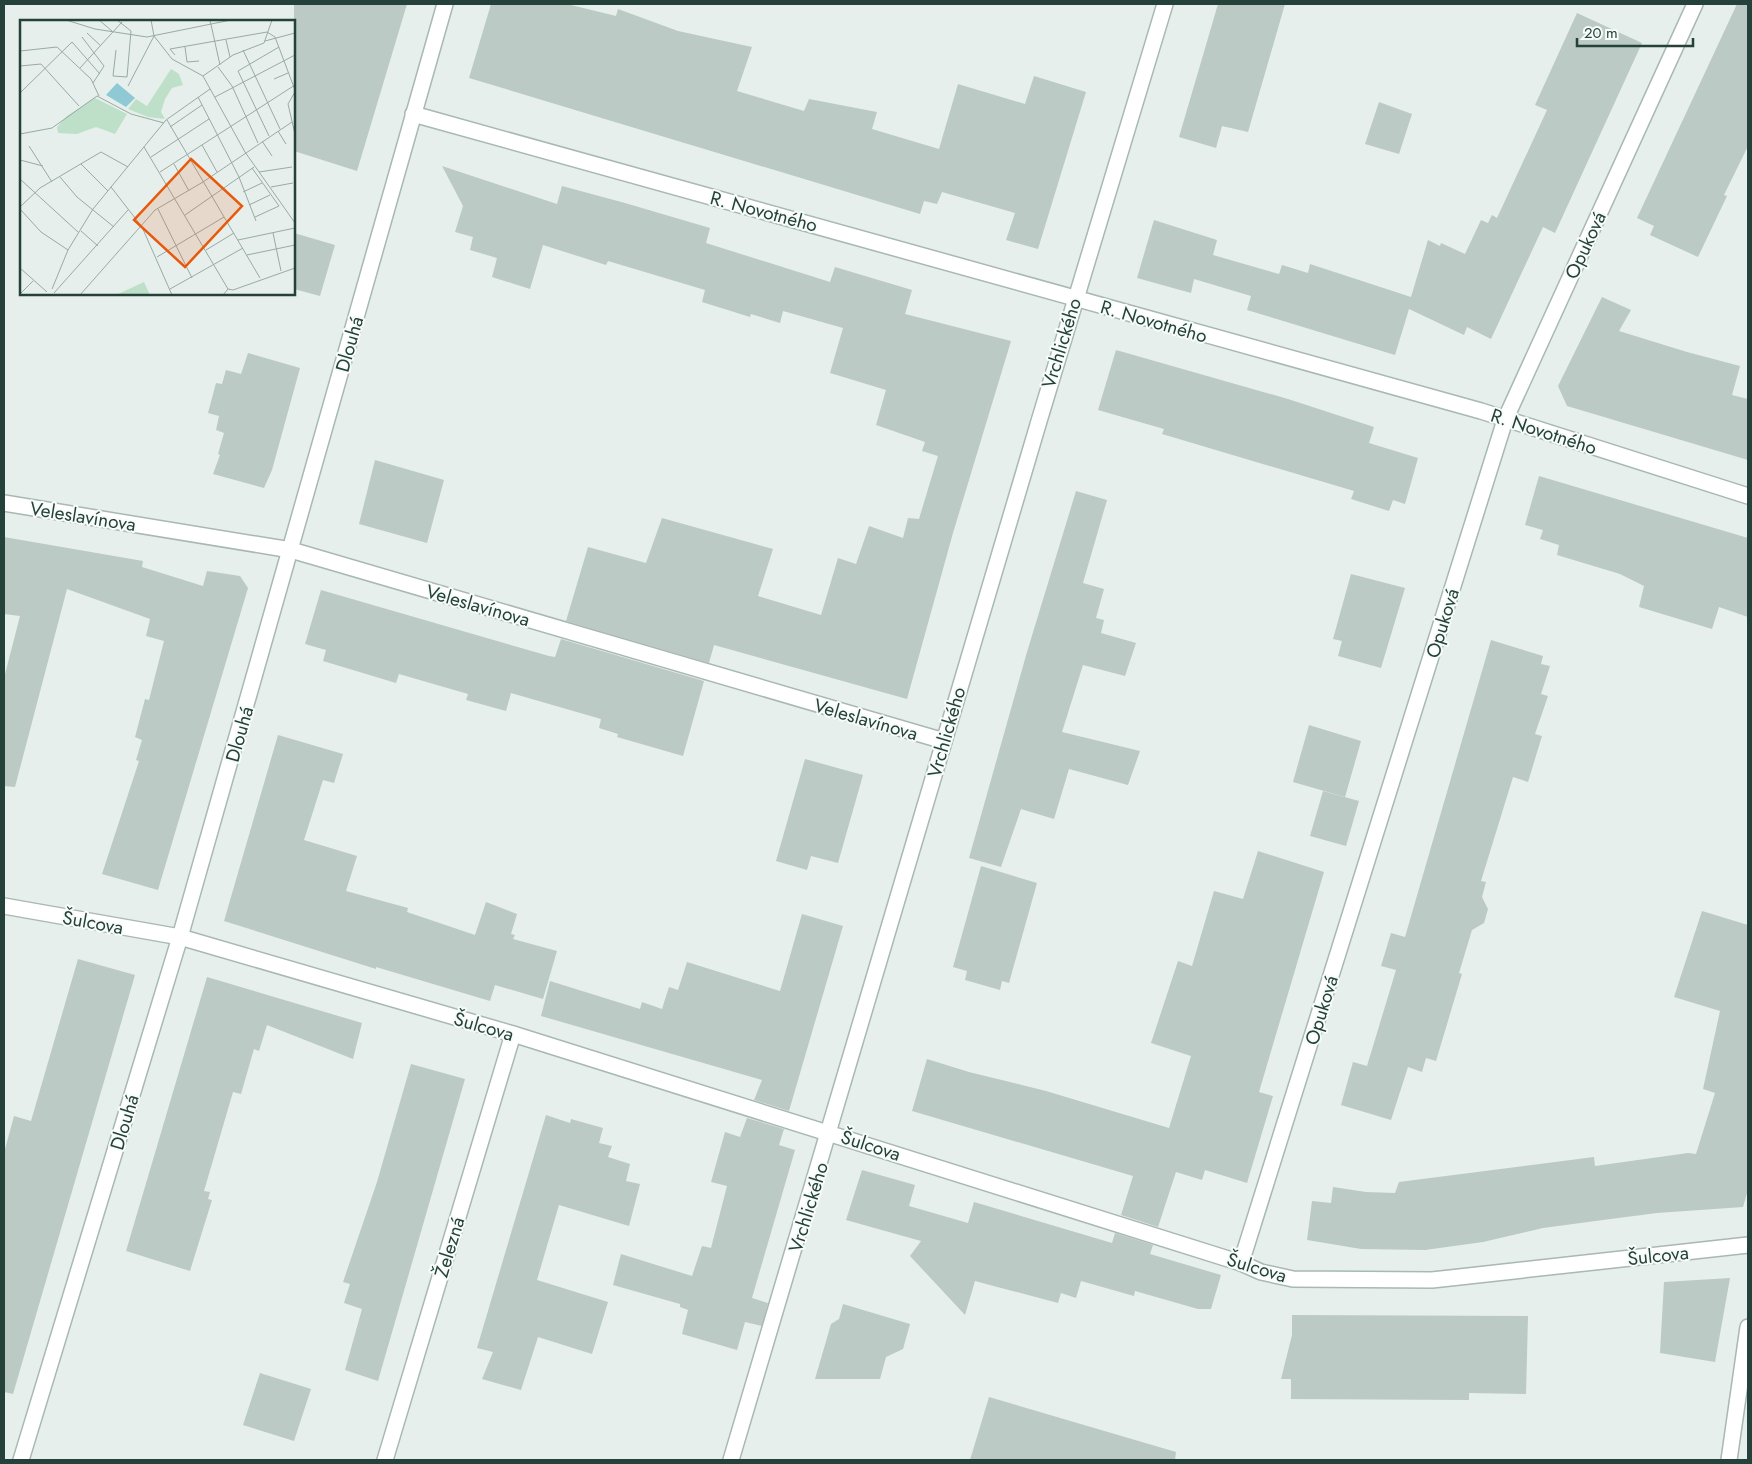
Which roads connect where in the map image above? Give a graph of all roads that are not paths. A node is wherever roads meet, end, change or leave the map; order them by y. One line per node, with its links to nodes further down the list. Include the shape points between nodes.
1 (445, 4): 4 (street, Dlouhá)
2 (1165, 4): 5 (street, Vrchlického)
3 (1695, 4): 6 (street, Opuková)
4 (413, 114): 5 (street, R. Novotného); 9 (street, Dlouhá)
5 (1075, 298): 6 (street, R. Novotného); 10 (street, Vrchlického)
6 (1505, 420): 7 (street, R. Novotného); 16 (street, Opuková)
7 (1748, 496)
8 (4, 503): 9 (street, Veleslavínova)
9 (291, 550): 10 (street, Veleslavínova); 12 (street, Dlouhá)
10 (944, 741): 14 (street, Vrchlického)
11 (4, 906): 12 (street, Šulcova)
12 (180, 938): 13 (street, Šulcova); 18 (street, Dlouhá)
13 (513, 1034): 14 (street, Šulcova); 19 (street, Železná)
14 (830, 1132): 16 (street, Šulcova); 20 (street, Vrchlického)
15 (1748, 1245): 16 (street, Šulcova, via 1432,1280 1294,1279 1261,1272)
16 (1241, 1263)
17 (1748, 1327): 21 (street)
18 (21, 1460)
19 (385, 1460)
20 (731, 1460)
21 (1729, 1460)

